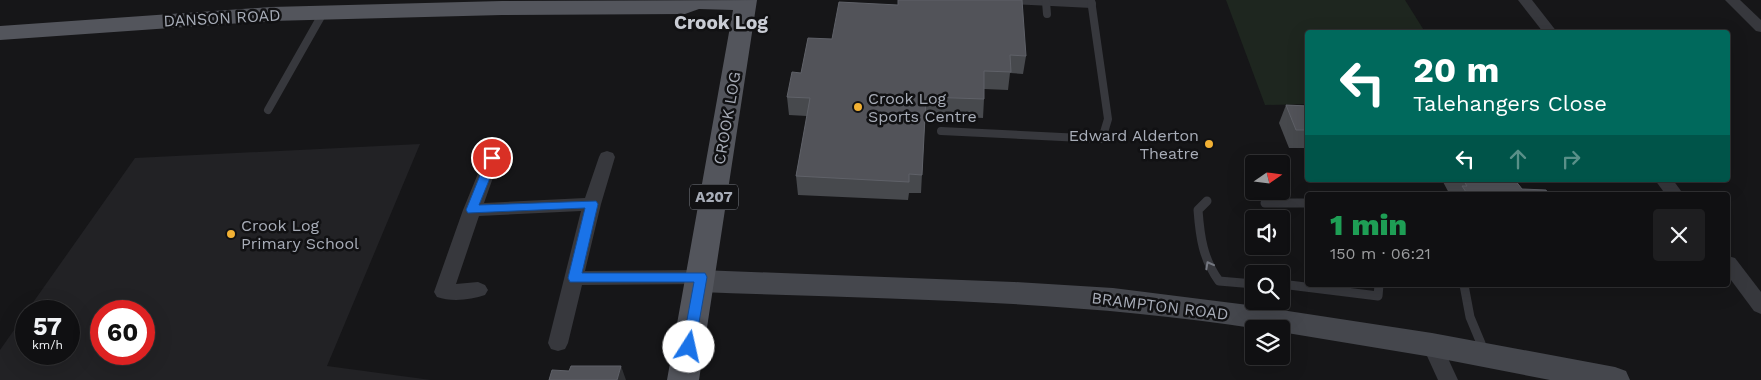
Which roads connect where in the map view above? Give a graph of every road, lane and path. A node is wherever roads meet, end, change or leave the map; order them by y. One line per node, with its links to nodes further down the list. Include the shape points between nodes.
1 (1011, 0): 4 (lane)
2 (1525, 0): 10 (street)
3 (1732, 0): 9 (street)
4 (1046, 2): 5 (lane); 8 (lane)
5 (1092, 2): 13 (lane, via 1108,119 1102,139)
6 (743, 4): 7 (main road, DANSON ROAD, via 696,12 685,7); 23 (main road, CROOK LOG / A207)
7 (323, 13): 11 (main road, DANSON ROAD, via 216,17); 12 (lane)
8 (1047, 14)
9 (1761, 28)
10 (1548, 30)
11 (3, 36)
12 (268, 110)
13 (941, 131)
14 (606, 157): 19 (street)
15 (492, 158): 20 (street)
16 (1207, 201): 24 (lane, one-way to 16, via 1219,281 1209,268 1203,253 1198,210)
17 (1265, 203): 18 (lane)
18 (1305, 203)
19 (592, 204): 20 (street); 22 (street)
20 (472, 210): 30 (street, via 444,292)
21 (1730, 266): 31 (street)
22 (574, 278): 23 (street); 34 (street)
23 (701, 279): 33 (street, BRAMPTON ROAD, via 1113,299); 37 (main road, CROOK LOG / A207)
24 (1245, 283)
25 (1290, 285): 27 (lane)
26 (1305, 287): 28 (lane, via 1378,296)
27 (1305, 287)
28 (1379, 287)
29 (1464, 287): 36 (lane, via 1470,317)
30 (478, 290)
31 (1761, 306)
32 (1255, 310): 33 (lane)
33 (1256, 317): 35 (street, BRAMPTON ROAD)
34 (558, 343)
35 (1432, 345): 36 (street, BRAMPTON ROAD); 38 (street)
36 (1486, 355): 39 (street, BRAMPTON ROAD)
37 (683, 380)
38 (1448, 380)
39 (1615, 380)

